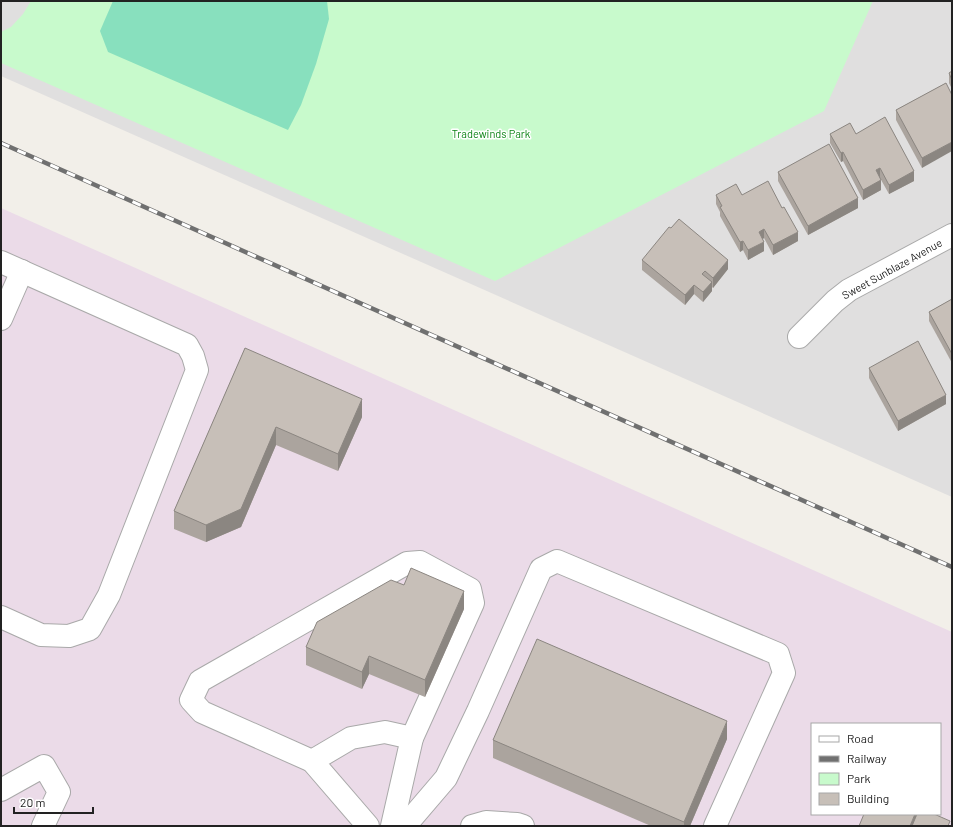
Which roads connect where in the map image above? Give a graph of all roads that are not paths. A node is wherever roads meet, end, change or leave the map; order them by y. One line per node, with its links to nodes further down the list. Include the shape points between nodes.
1 (952, 235): 5 (street, Sweet Sunblaze Avenue, via 849,290)
2 (1, 262): 3 (street)
3 (22, 271): 4 (street); 6 (street, via 187,345 197,370 109,595 90,629 69,636 41,635)
4 (1, 319)
5 (799, 337)
6 (1, 617)
7 (412, 738): 8 (street, via 385,732 351,738); 8 (street, via 473,603 470,589 420,562 407,563 200,681 190,700 202,712); 12 (street)
8 (312, 761): 11 (street)
9 (1, 790): 10 (street, via 44,766 59,792)
10 (43, 826)
11 (368, 826)
12 (392, 826)
13 (406, 826): 16 (street, via 446,778 541,569 556,561 778,654 784,672)
14 (472, 826): 15 (street, via 486,822)
15 (523, 826)
16 (715, 826)

